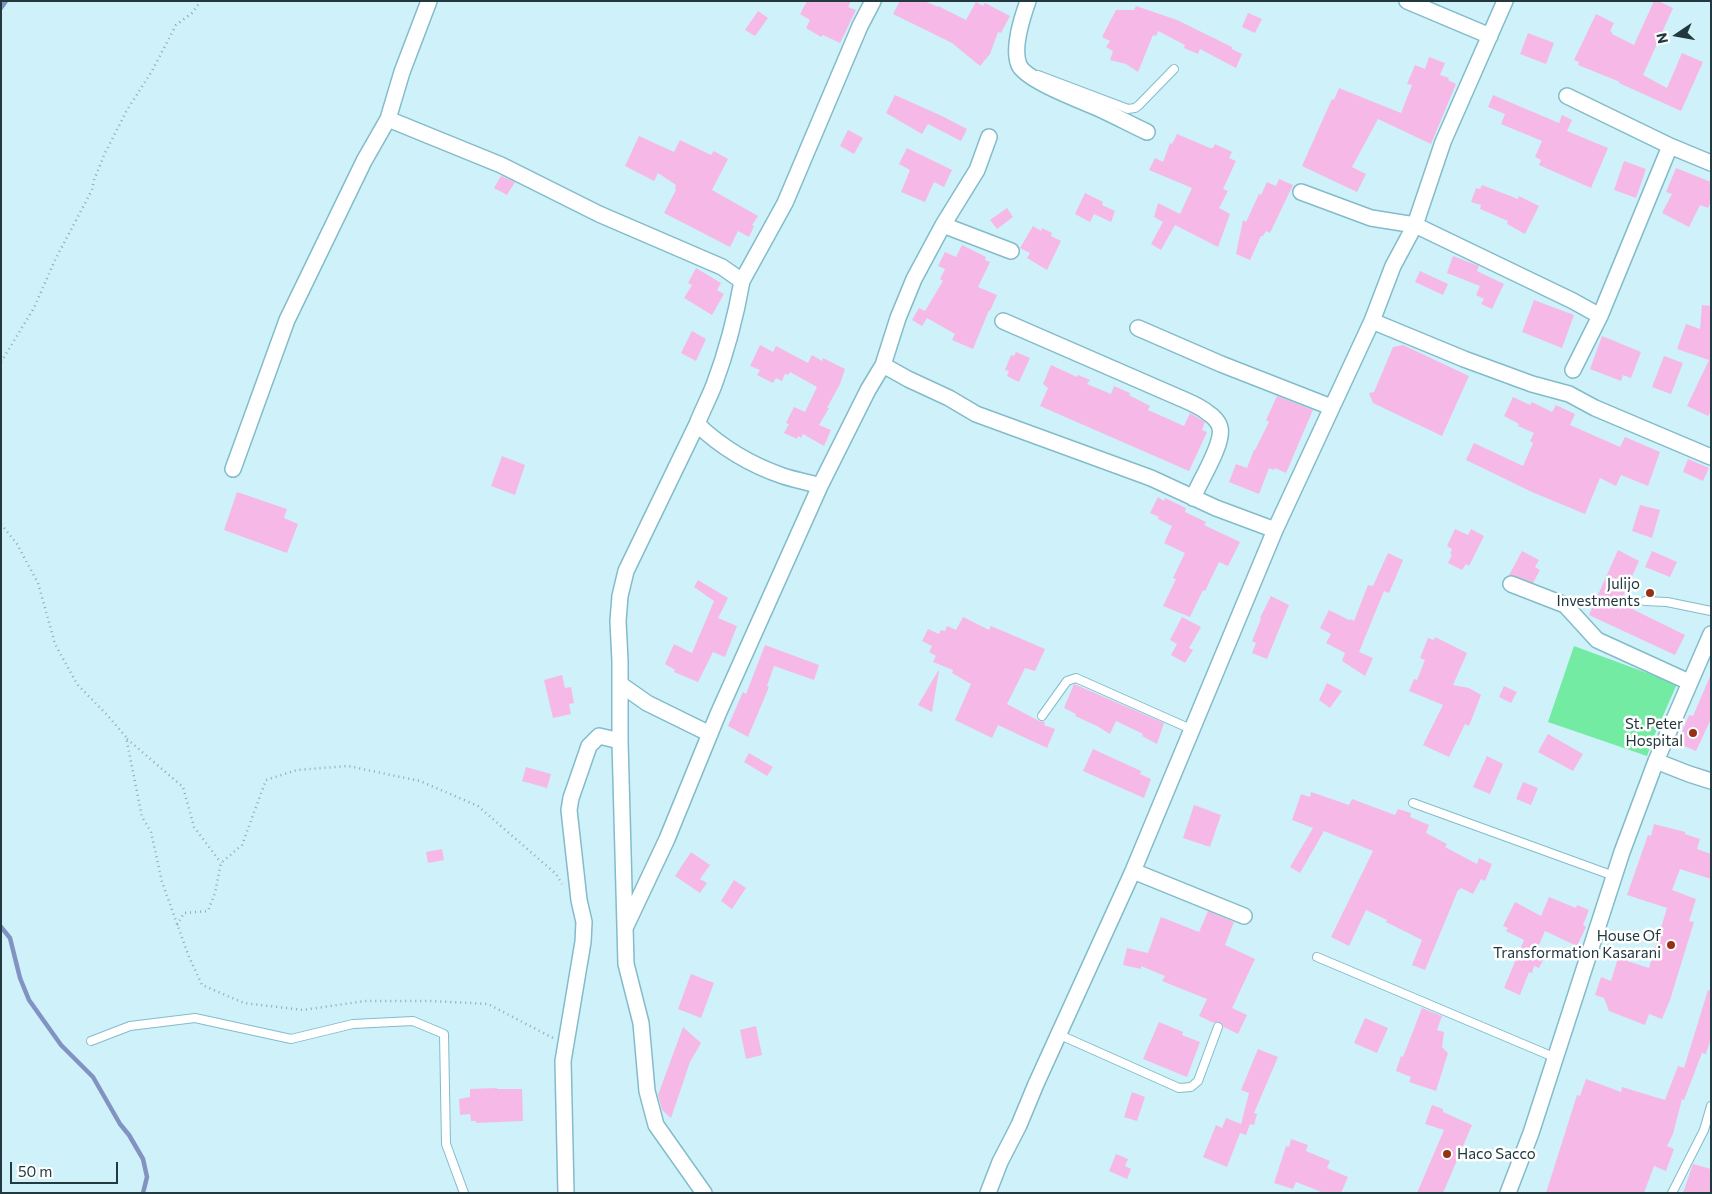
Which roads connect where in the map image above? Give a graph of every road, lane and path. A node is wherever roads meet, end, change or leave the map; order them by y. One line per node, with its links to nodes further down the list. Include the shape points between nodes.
1 (201, 1): 25 (path, via 176,25 127,110 34,308)
2 (429, 1): 11 (street)
3 (873, 1): 20 (street, via 785,203)
4 (1028, 1): 9 (street, via 1018,35 1017,52 1018,63)
5 (1407, 1): 7 (street)
6 (1505, 1): 7 (street)
7 (1490, 36): 18 (street, via 1443,142)
8 (1174, 69): 9 (lane, via 1139,106 1128,109 1042,75)
9 (1028, 76): 12 (street)
10 (1567, 96): 14 (street)
11 (388, 119): 20 (street, via 501,165 599,214 716,264); 31 (street, via 364,161 287,320)
12 (1147, 132)
13 (989, 137): 17 (street, via 977,170)
14 (1670, 146): 15 (street); 21 (street)
15 (1711, 163)
16 (1301, 192): 18 (street, via 1371,218)
17 (943, 225): 19 (street); 26 (street, via 914,278)
18 (1415, 225): 21 (street); 23 (street, via 1393,266)
19 (1011, 251)
20 (742, 281): 29 (street, via 718,371)
21 (1600, 316): 27 (street)
22 (1003, 321): 33 (street, via 1208,412 1216,420 1220,434)
23 (1372, 321): 28 (street); 30 (street, via 1464,359 1569,394)
24 (1138, 328): 28 (street)
25 (1, 362)
26 (883, 365): 32 (street); 33 (street, via 976,414 1151,478)
27 (1573, 370)
28 (1331, 407): 35 (street)
29 (697, 424): 32 (street, via 728,448 766,470); 41 (street, via 626,571 618,621)
30 (1711, 457)
31 (233, 469)
32 (820, 486): 44 (street)
33 (1193, 498): 35 (street)
34 (1, 524): 45 (path, via 17,544 38,583 55,644 77,684)
35 (1275, 530): 43 (street)
36 (1511, 584): 40 (street, via 1564,606 1597,640)
37 (1644, 601): 38 (lane)
38 (1711, 611)
39 (1711, 634): 40 (street)
40 (1689, 682): 47 (street)
41 (620, 684): 44 (street, via 647,703); 46 (street)
42 (1042, 716): 43 (lane, via 1067,681 1076,678)
43 (1193, 730): 51 (street)
44 (710, 734): 56 (street, via 667,839)
45 (126, 737): 50 (path, via 183,787 194,827); 55 (path, via 142,817 151,832 162,882)
46 (620, 741): 56 (street); 61 (street, via 600,736 589,746 571,798 569,810 584,922)
47 (1656, 760): 48 (street); 52 (street)
48 (1711, 781)
49 (1413, 803): 52 (lane)
50 (221, 864): 53 (path, via 242,844 266,780 297,770 348,766 420,781 478,806 556,874); 55 (path, via 208,911 184,913)
51 (1133, 871): 54 (street); 59 (street)
52 (1614, 876): 62 (street)
53 (565, 890)
54 (1244, 916)
55 (177, 924): 61 (path, via 202,985 244,1003 303,1010 365,1001 488,1004)
56 (624, 930): 66 (street, via 626,964 640,1023 647,1091 656,1125)
57 (1317, 957): 62 (lane)
58 (1218, 1027): 59 (lane, via 1198,1082 1191,1087 1178,1088)
59 (1060, 1035): 67 (street)
60 (91, 1042): 64 (lane, via 130,1026 195,1018 291,1039 353,1024 413,1021 444,1034 446,1144)
61 (566, 1044): 65 (street, via 563,1084)
62 (1556, 1058): 68 (street)
63 (1711, 1106): 69 (lane, via 1704,1130)
64 (464, 1193)
65 (566, 1193)
66 (704, 1193)
67 (988, 1193)
68 (1508, 1193)
69 (1672, 1193)

